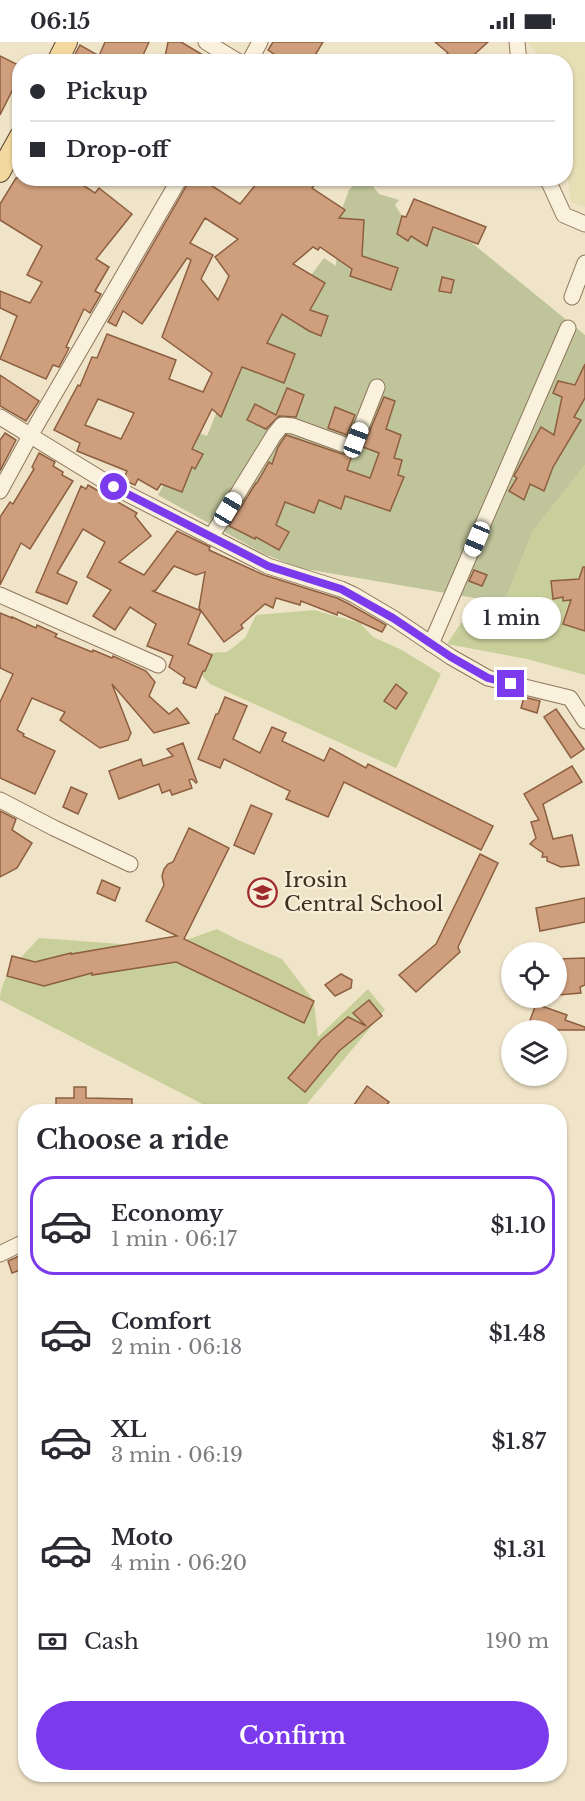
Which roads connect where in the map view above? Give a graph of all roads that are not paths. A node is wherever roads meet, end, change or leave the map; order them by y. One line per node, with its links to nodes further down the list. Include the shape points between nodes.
1 (206, 42): 2 (street)
2 (226, 54)
3 (12, 150): 4 (main road)
4 (0, 172)
5 (175, 186): 13 (street)
6 (551, 186): 7 (street, via 564,216)
7 (585, 224)
8 (585, 263): 9 (street)
9 (572, 297)
10 (568, 328): 17 (street)
11 (377, 387): 15 (street, via 351,445 282,425)
12 (0, 417): 13 (street)
13 (30, 436): 14 (street); 15 (street, via 114,487)
14 (0, 491)
15 (211, 537): 17 (street, via 268,566 341,589)
16 (0, 595): 18 (street)
17 (432, 644): 19 (street, via 488,678 570,698)
18 (158, 664)
19 (585, 721)
20 (0, 800): 21 (street)
21 (130, 864)
22 (18, 1245): 23 (street)
23 (0, 1254)

